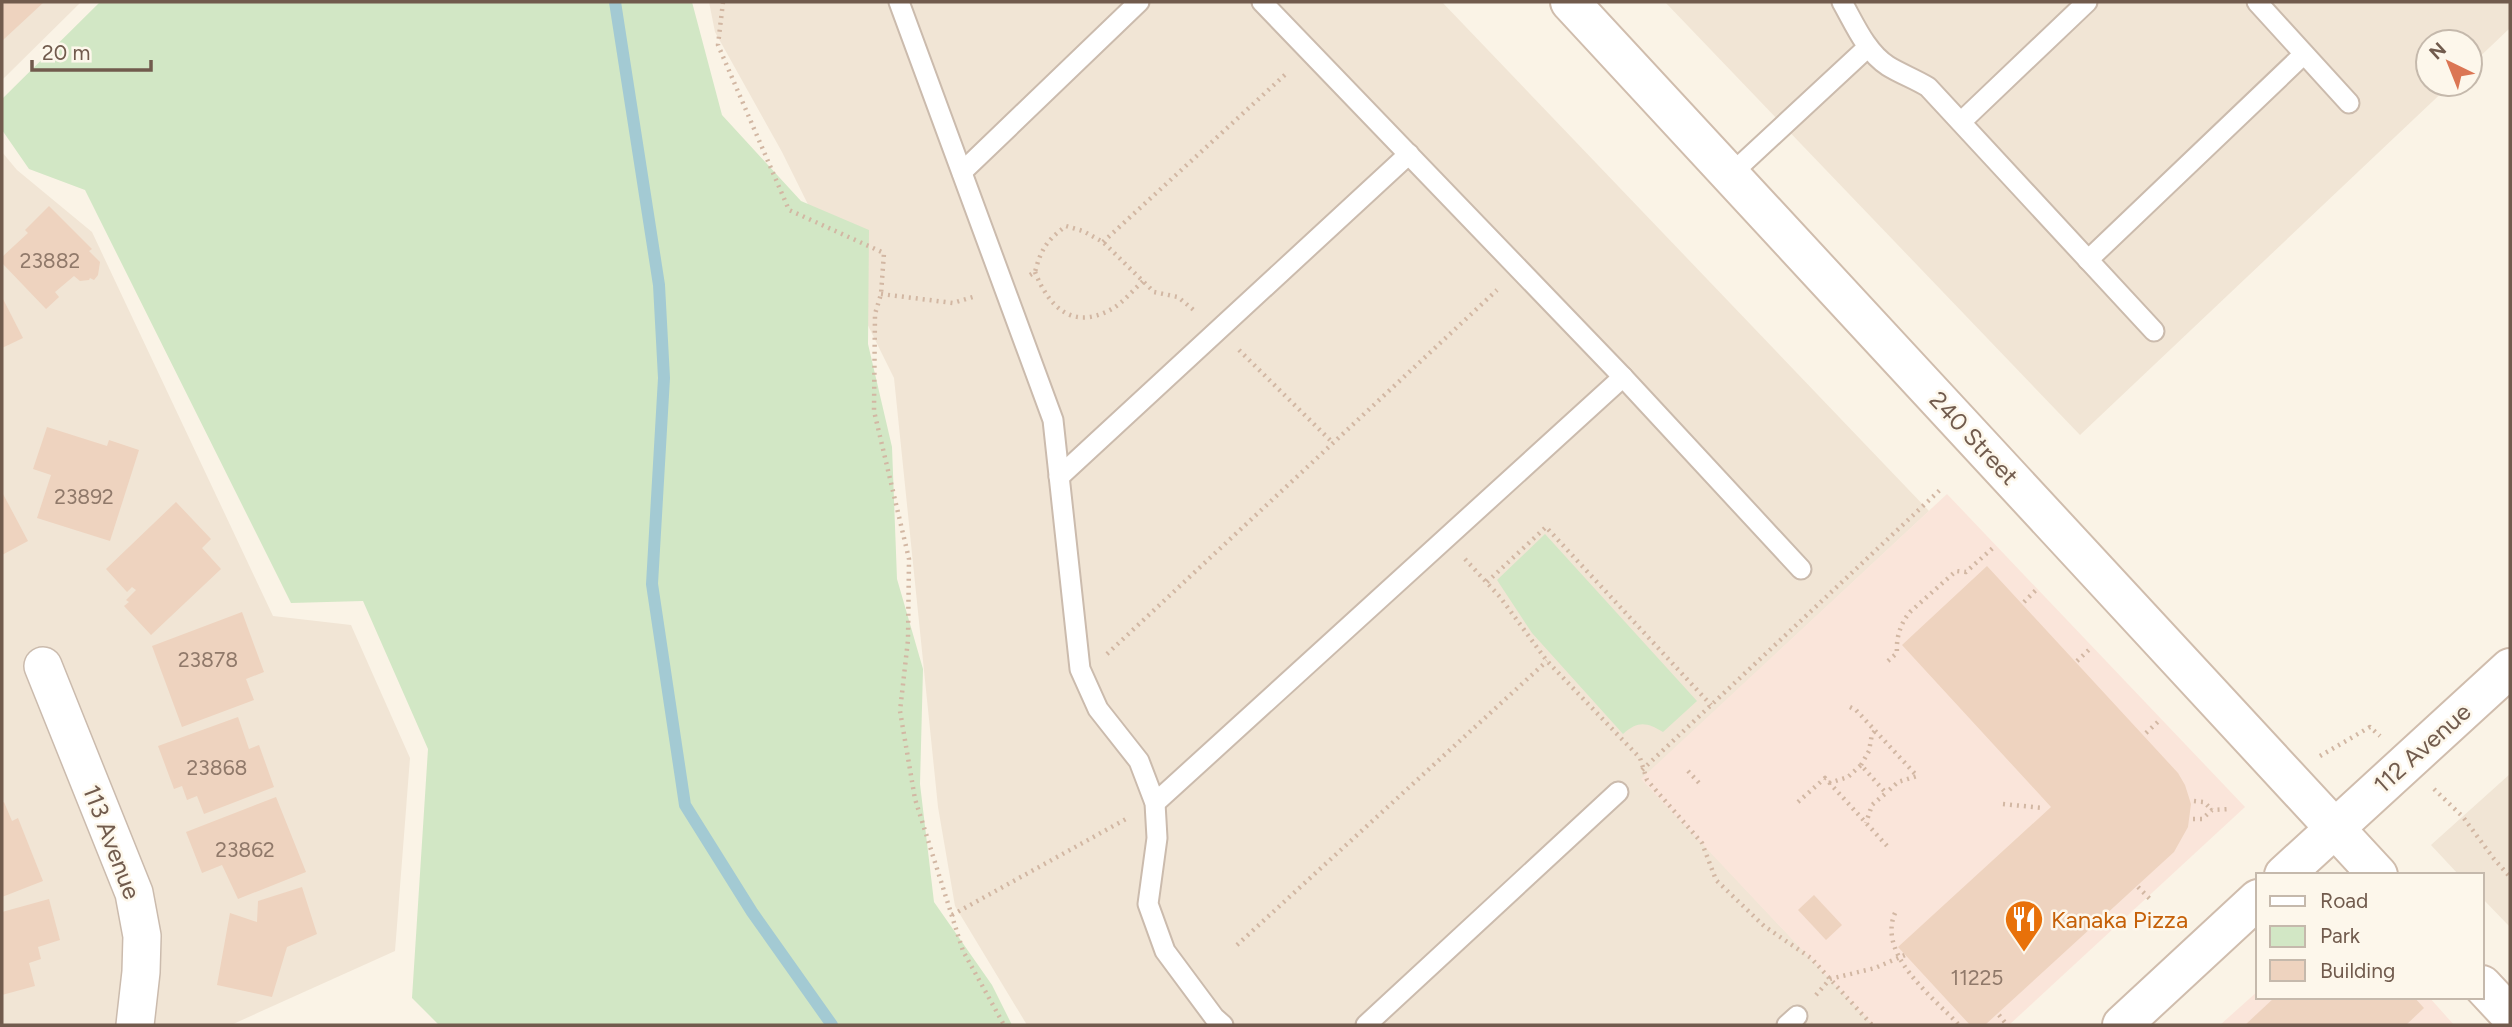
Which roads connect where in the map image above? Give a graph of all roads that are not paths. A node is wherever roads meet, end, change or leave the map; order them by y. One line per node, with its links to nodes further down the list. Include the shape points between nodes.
1 (899, 2): 13 (lane)
2 (1139, 2): 13 (lane)
3 (1262, 2): 12 (lane)
4 (1570, 2): 14 (main road, 240 Street)
5 (1842, 2): 8 (lane)
6 (2087, 2): 11 (lane)
7 (2257, 2): 9 (lane)
8 (1868, 47): 11 (lane, via 1887,65 1928,87); 14 (lane)
9 (2304, 54): 10 (lane); 15 (lane)
10 (2349, 103)
11 (1961, 122): 15 (lane)
12 (1409, 154): 17 (lane); 18 (lane)
13 (962, 172): 18 (lane, via 1053,420)
14 (1730, 175): 24 (main road, 240 Street)
15 (2088, 260): 16 (lane)
16 (2154, 331)
17 (1623, 377): 19 (lane); 23 (lane)
18 (1059, 478): 23 (lane, via 1080,669 1098,709 1139,761)
19 (1801, 569)
20 (43, 666): 30 (street, 113 Avenue, via 134,893 142,936)
21 (2510, 667): 24 (main road, 112 Avenue)
22 (1618, 792): 32 (lane)
23 (1155, 803): 31 (lane, via 1157,838 1148,904 1165,951)
24 (2334, 828): 25 (main road, 112 Avenue); 26 (main road, 240 Street)
25 (2286, 873)
26 (2376, 873)
27 (2256, 901): 33 (main road)
28 (2484, 987): 29 (main road)
29 (2510, 1015)
30 (135, 1025)
31 (1223, 1025)
32 (1366, 1025)
33 (2122, 1025)

